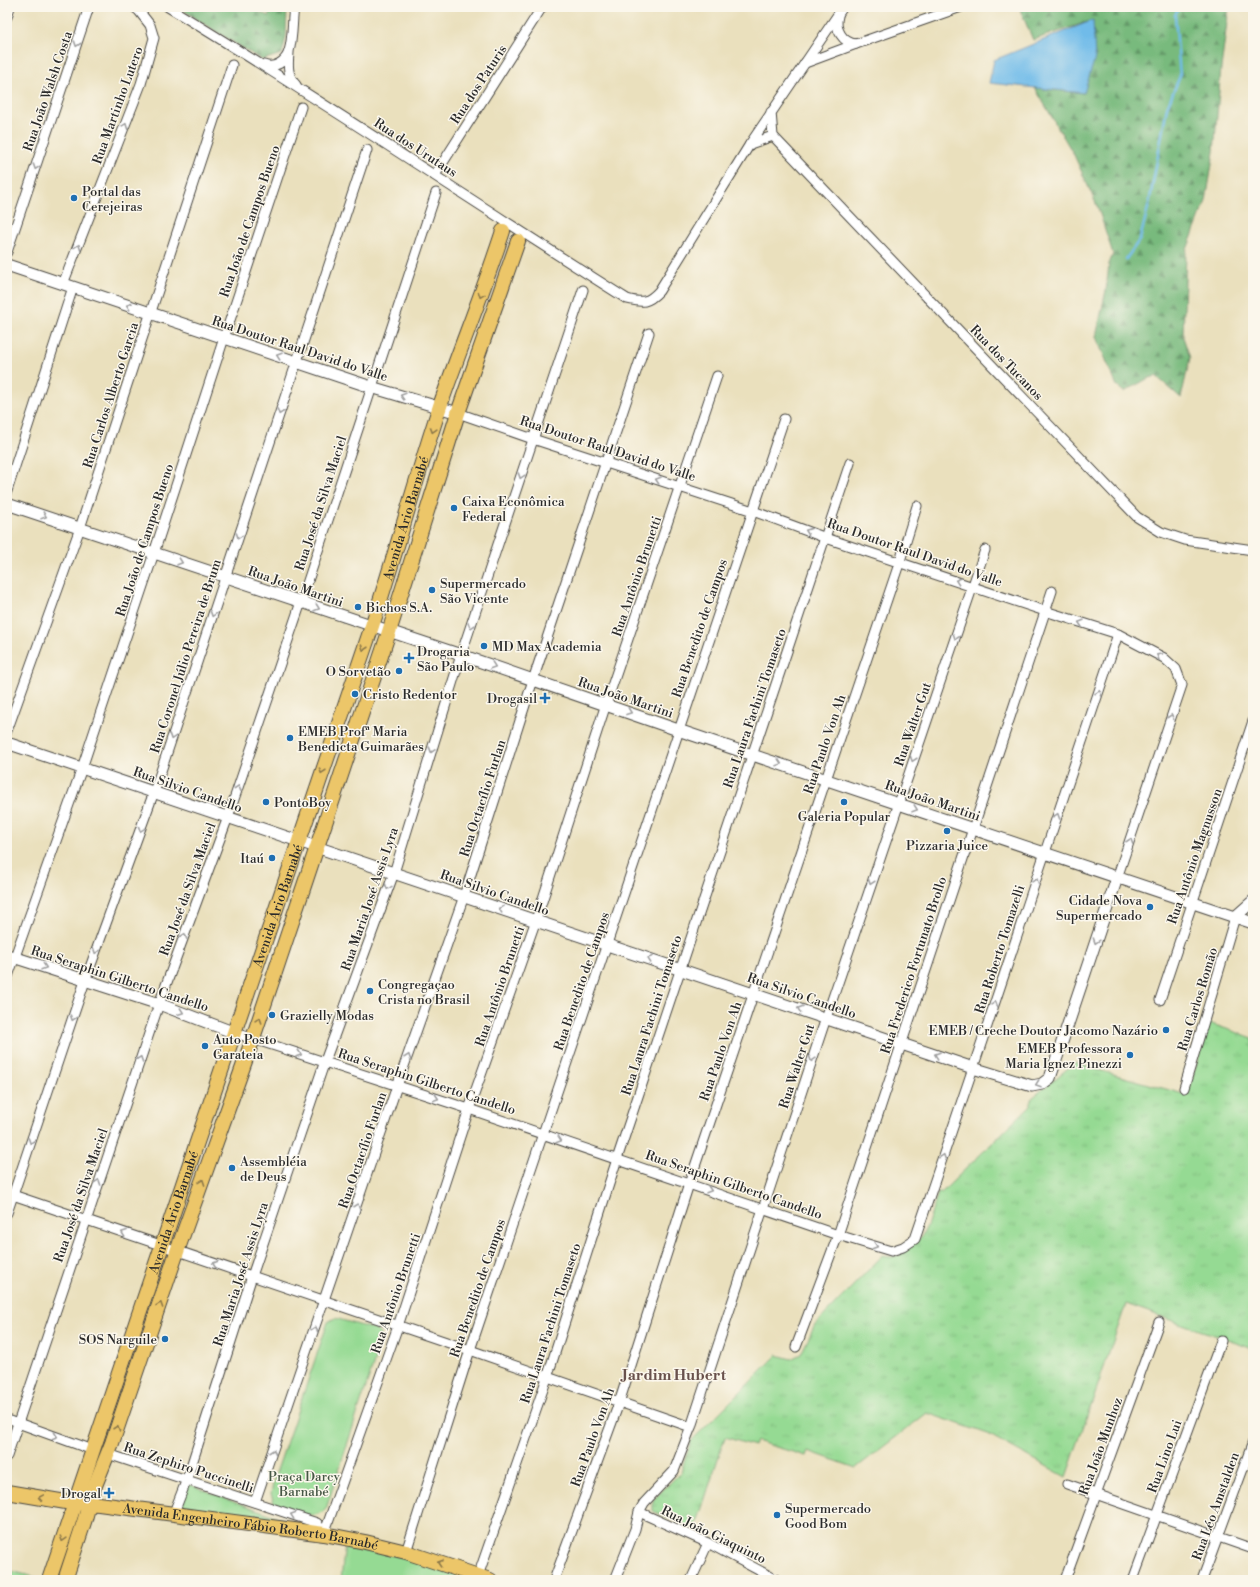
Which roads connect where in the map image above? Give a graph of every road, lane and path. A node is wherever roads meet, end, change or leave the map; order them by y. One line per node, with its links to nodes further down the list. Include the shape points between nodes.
1 (10, 7): 9 (street)
2 (89, 7): 25 (street, Rua João Walsh Costa, one-way to 25)
3 (134, 7): 29 (street, Rua Martinho Lutero, one-way to 3, via 141,84 154,38 150,25)
4 (168, 7): 12 (street, Rua dos Urutaus)
5 (294, 7): 11 (street)
6 (542, 7): 21 (street, Rua dos Paturis)
7 (960, 7): 10 (street)
8 (841, 11): 10 (street, via 837,20 840,33 850,44); 13 (street)
9 (7, 17)
10 (856, 44): 13 (street)
11 (289, 52): 12 (street, via 276,65 270,67); 15 (street, via 291,81)
12 (261, 63): 15 (street, Rua dos Urutaus)
13 (805, 63): 17 (street)
14 (232, 66): 31 (street, Rua Carlos Alberto Garcia)
15 (300, 89): 21 (street, Rua dos Urutaus)
16 (301, 107): 33 (street, Rua João de Campos Bueno)
17 (771, 112): 18 (street); 19 (street)
18 (774, 136): 19 (street); 51 (street, Rua dos Tucanos, via 1137,518 1161,532 1185,540)
19 (750, 144): 21 (street, Rua dos Urutaus, via 651,300 627,299)
20 (367, 150): 34 (street, Rua Coronel Júlio Pereira de Brum)
21 (435, 175)
22 (436, 193): 36 (street, Rua José da Silva Maciel)
23 (503, 231): 27 (main road, Avenida Ário Barnabé)
24 (518, 241): 28 (main road, Avenida Ário Barnabé)
25 (7, 252)
26 (7, 265): 29 (street, Rua Doutor Raul David do Valle)
27 (491, 269): 28 (main road, via 501,266); 37 (main road, Avenida Ário Barnabé, one-way to 37)
28 (506, 275): 38 (main road, Avenida Ário Barnabé)
29 (68, 286): 31 (street, Rua Doutor Raul David do Valle, one-way to 29); 44 (street, Rua Martinho Lutero)
30 (583, 290): 40 (street, Rua Maria José Assis Lyra)
31 (151, 313): 33 (street, Rua Doutor Raul David do Valle); 48 (street, Rua Carlos Alberto Garcia)
32 (649, 333): 41 (street, Rua Octacílio Furlan)
33 (224, 338): 34 (street, Rua Doutor Raul David do Valle, one-way to 33); 52 (street, Rua João de Campos Bueno)
34 (297, 362): 36 (street, Rua Doutor Raul David do Valle); 54 (street, Rua Coronel Júlio Pereira de Brum, one-way to 54)
35 (717, 376): 43 (street, Rua Antônio Brunetti)
36 (371, 387): 37 (street, Rua Doutor Raul David do Valle, one-way to 36); 57 (street, Rua José da Silva Maciel)
37 (440, 407): 38 (street, Rua Doutor Raul David do Valle); 59 (main road, Avenida Ário Barnabé, one-way to 59)
38 (458, 413): 40 (street, Rua Doutor Raul David do Valle); 60 (main road, Avenida Ário Barnabé)
39 (784, 419): 47 (street, Rua Benedito de Campos)
40 (533, 439): 41 (street, Rua Doutor Raul David do Valle); 62 (street, Rua Maria José Assis Lyra, one-way to 62)
41 (607, 463): 43 (street, Rua Doutor Raul David do Valle, one-way to 41); 63 (street, Rua Octacílio Furlan)
42 (850, 463): 49 (street, Rua Laura Fachini Tomaseto)
43 (680, 487): 47 (street, Rua Doutor Raul David do Valle); 64 (street, Rua Antônio Brunetti)
44 (7, 491)
45 (7, 504): 48 (street, Rua João Martini, one-way to 48)
46 (917, 506): 53 (street, Rua Paulo Von Ah)
47 (753, 511): 49 (street, Rua Doutor Raul David do Valle, one-way to 47); 66 (street, Rua Benedito de Campos)
48 (80, 528): 52 (street, Rua João Martini); 67 (street, Rua Carlos Alberto Garcia)
49 (826, 538): 53 (street, Rua Doutor Raul David do Valle); 69 (street, Rua Laura Fachini Tomaseto)
50 (985, 550): 55 (street, Rua Walter Gut)
51 (1253, 550)
52 (154, 553): 54 (street, Rua João Martini, one-way to 54); 70 (street, Rua João de Campos Bueno)
53 (900, 562): 55 (street, Rua Doutor Raul David do Valle, one-way to 53); 71 (street, Rua Paulo Von Ah)
54 (225, 577): 57 (street, Rua João Martini); 72 (street, Rua Coronel Júlio Pereira de Brum, one-way to 72)
55 (974, 587): 58 (street, Rua Doutor Raul David do Valle); 73 (street, Rua Walter Gut, one-way to 73)
56 (1052, 591): 58 (street, Rua Frederico Fortunato Brollo)
57 (301, 602): 59 (street, Rua João Martini, one-way to 59); 74 (street, Rua José da Silva Maciel, one-way to 57)
58 (1045, 611): 61 (street, Rua Doutor Raul David do Valle, one-way to 58); 75 (street, Rua Frederico Fortunato Brollo)
59 (372, 626): 60 (street, Rua João Martini); 76 (main road, Avenida Ário Barnabé, one-way to 76)
60 (389, 632): 62 (street, Rua João Martini); 77 (main road, Avenida Ário Barnabé)
61 (1118, 634): 78 (street, Rua Roberto Tomazelli, one-way to 61); 80 (street, Rua Doutor Raul David do Valle, one-way to 61, via 1182,685 1176,669 1164,658)
62 (461, 655): 63 (street, Rua João Martini, one-way to 63); 79 (street, Rua Maria José Assis Lyra, one-way to 79)
63 (534, 680): 64 (street, Rua João Martini); 81 (street, Rua Octacílio Furlan)
64 (606, 704): 66 (street, Rua João Martini, one-way to 66); 86 (street, Rua Antônio Brunetti)
65 (1253, 721): 83 (street, Rua Antônio Magnusson)
66 (678, 730): 69 (street, Rua João Martini); 88 (street, Rua Benedito de Campos)
67 (7, 731)
68 (7, 743): 70 (street, Rua Silvio Candello)
69 (752, 754): 71 (street, Rua João Martini, one-way to 71); 90 (street, Rua Laura Fachini Tomaseto)
70 (82, 768): 72 (street, Rua Silvio Candello); 89 (street, Rua João de Campos Bueno)
71 (826, 779): 73 (street, Rua João Martini); 93 (street, Rua Paulo Von Ah)
72 (154, 792): 74 (street, Rua Silvio Candello); 92 (street, Rua Coronel Júlio Pereira de Brum, one-way to 92)
73 (898, 803): 75 (street, Rua João Martini, one-way to 75); 96 (street, Rua Walter Gut, one-way to 96)
74 (228, 817): 76 (street, Rua Silvio Candello); 95 (street, Rua José da Silva Maciel, one-way to 74)
75 (972, 828): 78 (street, Rua João Martini); 99 (street, Rua Frederico Fortunato Brollo)
76 (298, 841): 77 (street, Rua Silvio Candello); 97 (main road, Avenida Ário Barnabé)
77 (317, 847): 79 (street, Rua Silvio Candello); 98 (main road, Avenida Ário Barnabé, one-way to 77)
78 (1045, 853): 80 (street, Rua João Martini); 101 (street, Rua Roberto Tomazelli, one-way to 78)
79 (394, 873): 81 (street, Rua Silvio Candello); 100 (street, Rua Maria José Assis Lyra, one-way to 100)
80 (1117, 878): 83 (street, Rua João Martini); 101 (street, Rua Silvio Candello, one-way to 101, via 1050,1078 1042,1084 1032,1086)
81 (464, 896): 86 (street, Rua Silvio Candello, one-way to 81); 102 (street, Rua Octacílio Furlan, one-way to 81)
82 (1253, 901): 84 (street)
83 (1192, 902): 85 (street, Rua João Martini); 94 (street, Rua Antônio Magnusson)
84 (1249, 911): 85 (street)
85 (1235, 918): 87 (street, Rua João Martini); 103 (street, Rua Carlos Romão)
86 (536, 920): 88 (street, Rua Silvio Candello); 104 (street, Rua Antônio Brunetti)
87 (1253, 923)
88 (607, 945): 90 (street, Rua Silvio Candello, one-way to 88); 105 (street, Rua Benedito de Campos)
89 (11, 956): 91 (street, Rua João de Campos Bueno); 92 (street, Rua Seraphin Gilberto Candello, one-way to 92)
90 (680, 969): 93 (street, Rua Silvio Candello); 106 (street, Rua Laura Fachini Tomaseto)
91 (7, 979)
92 (85, 981): 95 (street, Rua Seraphin Gilberto Candello); 108 (street, Rua Coronel Júlio Pereira de Brum, one-way to 108)
93 (753, 993): 96 (street, Rua Silvio Candello, one-way to 93); 107 (street, Rua Paulo Von Ah)
94 (1160, 1000)
95 (159, 1004): 97 (street, Rua Seraphin Gilberto Candello, one-way to 97); 111 (street, Rua José da Silva Maciel, one-way to 95)
96 (826, 1018): 99 (street, Rua Silvio Candello); 109 (street, Rua Walter Gut, one-way to 109)
97 (235, 1033): 98 (street, Rua Seraphin Gilberto Candello); 113 (main road, Avenida Ário Barnabé)
98 (253, 1039): 100 (street, Rua Seraphin Gilberto Candello, one-way to 100); 114 (main road, Avenida Ário Barnabé, one-way to 98)
99 (900, 1043): 101 (street, Rua Silvio Candello, one-way to 99); 112 (street, Rua Frederico Fortunato Brollo)
100 (325, 1061): 102 (street, Rua Seraphin Gilberto Candello); 115 (street, Rua Maria José Assis Lyra)
101 (973, 1068): 112 (street, Rua Roberto Tomazelli, one-way to 101, via 890,1251 903,1247 915,1239)
102 (397, 1086): 104 (street, Rua Seraphin Gilberto Candello, one-way to 104); 116 (street, Rua Octacílio Furlan, one-way to 102)
103 (1184, 1088)
104 (469, 1109): 105 (street, Rua Seraphin Gilberto Candello); 118 (street, Rua Antônio Brunetti)
105 (543, 1134): 106 (street, Rua Seraphin Gilberto Candello, one-way to 106); 121 (street, Rua Benedito de Campos)
106 (617, 1159): 107 (street, Rua Seraphin Gilberto Candello); 122 (street, Rua Laura Fachini Tomaseto)
107 (689, 1184): 109 (street, Rua Seraphin Gilberto Candello, one-way to 109); 123 (street, Rua Paulo Von Ah)
108 (10, 1194): 110 (street, Rua Coronel Júlio Pereira de Brum); 111 (street)
109 (763, 1208): 112 (street, Rua Seraphin Gilberto Candello); 126 (street, Rua Walter Gut)
110 (7, 1213)
111 (86, 1219): 113 (street, one-way to 111); 125 (street, Rua José da Silva Maciel)
112 (838, 1234): 120 (street, Rua Frederico Fortunato Brollo)
113 (161, 1246): 114 (street); 128 (main road, Avenida Ário Barnabé)
114 (178, 1251): 115 (street, one-way to 114); 129 (main road, Avenida Ário Barnabé, one-way to 114)
115 (252, 1276): 116 (street); 131 (street, Rua Maria José Assis Lyra)
116 (325, 1301): 118 (street); 135 (street, Rua Octacílio Furlan, one-way to 116)
117 (1159, 1322): 134 (street, Rua João Munhoz)
118 (398, 1326): 121 (street); 140 (street, Rua Antônio Brunetti)
119 (1221, 1341): 139 (street, Rua Lino Lui)
120 (796, 1347)
121 (470, 1350): 122 (street); 144 (street, Rua Benedito de Campos)
122 (547, 1378): 123 (street); 145 (street, Rua Laura Fachini Tomaseto)
123 (619, 1403): 126 (street); 149 (street, Rua Paulo Von Ah)
124 (7, 1419): 125 (street)
125 (18, 1423): 128 (street, one-way to 128); 130 (street, Rua José da Silva Maciel)
126 (691, 1427): 137 (street, Rua Walter Gut, via 674,1471 644,1503)
127 (1253, 1442): 141 (street, Rua Léo Amstalden)
128 (93, 1450): 136 (main road, Avenida Ário Barnabé)
129 (108, 1454): 131 (street, Rua Zephiro Puccinelli); 136 (main road, Avenida Ário Barnabé)
130 (7, 1456)
131 (187, 1479): 135 (street, Rua Zephiro Puccinelli); 138 (street, Rua Maria José Assis Lyra)
132 (1067, 1484): 134 (street)
133 (7, 1492): 136 (main road, Avenida Engenheiro Fábio Roberto Barnabé, one-way to 133)
134 (1097, 1494): 139 (street); 152 (street, Rua João Munhoz)
135 (255, 1502): 140 (street, Rua Zephiro Puccinelli, one-way to 135, via 317,1523)
136 (82, 1503): 138 (main road, Avenida Engenheiro Fábio Roberto Barnabé); 147 (main road, Avenida Ário Barnabé, one-way to 147); 148 (main road, Avenida Ário Barnabé)
137 (639, 1512): 142 (street, Rua João Giaquinto); 150 (street)
138 (173, 1515): 140 (main road, Avenida Engenheiro Fábio Roberto Barnabé)
139 (1156, 1515): 141 (street); 153 (street, Rua Lino Lui)
140 (324, 1534): 144 (main road, Avenida Engenheiro Fábio Roberto Barnabé)
141 (1217, 1537): 143 (street); 154 (street, Rua Léo Amstalden)
142 (708, 1543): 146 (street, Rua João Giaquinto); 151 (street)
143 (1253, 1549)
144 (406, 1552): 145 (main road, Avenida Engenheiro Fábio Roberto Barnabé, one-way to 144)
145 (484, 1578)
146 (772, 1579)
147 (49, 1580)
148 (65, 1580)
149 (554, 1580)
150 (615, 1580)
151 (691, 1580)
152 (1065, 1580)
153 (1133, 1580)
154 (1202, 1580)

